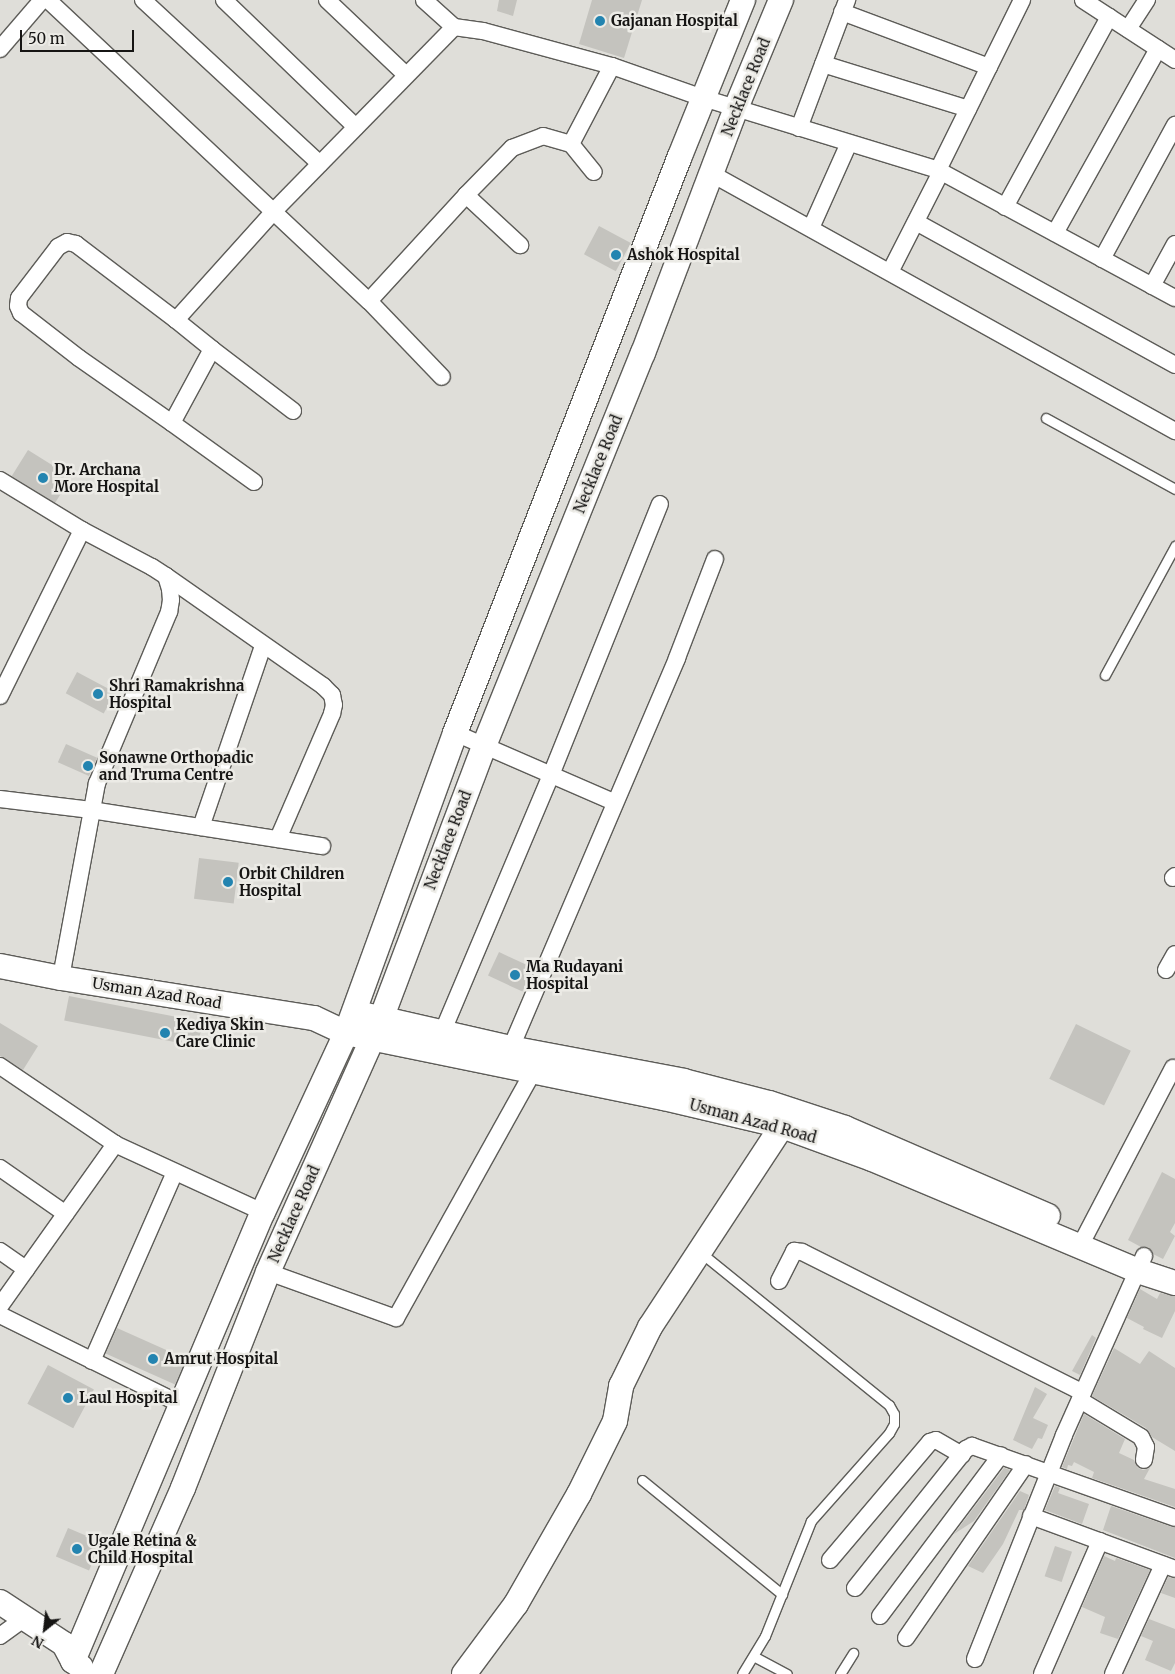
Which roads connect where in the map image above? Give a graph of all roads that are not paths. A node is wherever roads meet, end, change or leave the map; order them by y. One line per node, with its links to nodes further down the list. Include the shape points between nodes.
1 (42, 0): 16 (street)
2 (48, 0): 37 (street)
3 (143, 0): 31 (street)
4 (224, 0): 27 (street)
5 (327, 0): 22 (street)
6 (424, 0): 14 (street)
7 (744, 0): 23 (main road, Necklace Road)
8 (781, 0): 24 (main road, Necklace Road)
9 (1022, 0): 21 (street)
10 (1083, 0): 13 (street)
11 (1147, 0): 15 (street)
12 (844, 6): 19 (street); 21 (street)
13 (1109, 17): 15 (street); 36 (street)
14 (454, 27): 20 (street, via 483,31); 22 (street)
15 (1128, 29): 17 (street)
16 (0, 48)
17 (1158, 48): 18 (street); 40 (street)
18 (1175, 60)
19 (823, 64): 25 (street); 28 (street)
20 (612, 66): 23 (street); 30 (street)
21 (989, 66): 25 (street)
22 (406, 75): 27 (street)
23 (703, 98): 24 (street); 67 (main road, Necklace Road)
24 (736, 108): 28 (street); 34 (main road, Necklace Road)
25 (968, 109): 32 (street)
26 (1175, 125): 43 (street)
27 (356, 127): 31 (street)
28 (799, 128): 29 (street)
29 (850, 143): 32 (street); 39 (street)
30 (571, 144): 33 (street); 35 (street, via 543,136 512,148)
31 (320, 164): 37 (street)
32 (940, 171): 36 (street); 38 (street)
33 (594, 172)
34 (712, 174): 39 (street); 68 (main road, Necklace Road)
35 (466, 195): 42 (street); 47 (street)
36 (1006, 207): 40 (street)
37 (274, 211): 47 (street); 48 (street)
38 (916, 222): 44 (street); 50 (street)
39 (811, 228): 44 (street)
40 (1055, 233): 43 (street)
41 (1175, 244): 45 (street)
42 (520, 245)
43 (1102, 259): 45 (street)
44 (890, 272): 55 (street)
45 (1152, 286): 46 (street)
46 (1175, 298)
47 (369, 301): 51 (street)
48 (176, 320): 49 (street); 54 (street, via 76,244 67,242 58,247 19,298 18,306 21,313 79,358)
49 (212, 349): 52 (street); 54 (street)
50 (1175, 365)
51 (442, 377)
52 (293, 411)
53 (1046, 418): 58 (lane)
54 (172, 423): 57 (street)
55 (1175, 432)
56 (0, 480): 60 (street)
57 (254, 482)
58 (1175, 489)
59 (660, 504): 69 (street)
60 (82, 530): 63 (street); 66 (street)
61 (1175, 546): 65 (lane)
62 (715, 559): 71 (street, via 677,658)
63 (166, 576): 64 (street); 72 (street, via 171,600 169,612 97,783)
64 (263, 646): 73 (street); 74 (street, via 323,686 332,694 334,705)
65 (1105, 675)
66 (0, 696)
67 (455, 733): 68 (street); 80 (main road, Necklace Road)
68 (484, 746): 69 (street); 81 (main road, Necklace Road)
69 (551, 775): 71 (street); 82 (street)
70 (0, 799): 72 (street)
71 (614, 802): 83 (street)
72 (91, 810): 73 (street); 79 (street)
73 (201, 827): 74 (street)
74 (278, 839): 75 (street)
75 (322, 846)
76 (1175, 954): 77 (street)
77 (1166, 970)
78 (3, 971): 79 (main road, Usman Azad Road)
79 (61, 978): 80 (main road, Usman Azad Road)
80 (350, 1023): 81 (main road, Usman Azad Road); 91 (main road, Necklace Road)
81 (376, 1029): 82 (main road, Usman Azad Road); 83 (main road, Usman Azad Road); 99 (main road, Necklace Road)
82 (442, 1033): 83 (main road, Usman Azad Road)
83 (507, 1057): 86 (main road, Usman Azad Road); 93 (main road, Usman Azad Road, via 684,1081 778,1106 845,1128)
84 (0, 1066): 88 (street)
85 (1173, 1068): 93 (street)
86 (533, 1072): 87 (main road, Usman Azad Road); 99 (street, via 396,1318)
87 (782, 1126): 93 (main road, Usman Azad Road); 94 (main road)
88 (115, 1144): 90 (street); 92 (street)
89 (0, 1168): 92 (street)
90 (175, 1172): 91 (street); 104 (street)
91 (264, 1212): 106 (main road, Necklace Road)
92 (66, 1214): 98 (street)
93 (1083, 1240): 96 (main road, Usman Azad Road)
94 (699, 1250): 119 (lane, via 889,1405 894,1414 894,1424 889,1432 811,1521); 129 (main road, via 650,1327 628,1370 621,1386 615,1421 579,1494 516,1604)
95 (0, 1251): 98 (street)
96 (1141, 1263): 97 (main road, Usman Azad Road); 101 (main road, Usman Azad Road); 105 (street)
97 (1175, 1267)
98 (26, 1269): 102 (street)
99 (268, 1272): 128 (main road, Necklace Road, via 183,1488)
100 (779, 1281): 105 (street, via 794,1251 802,1252)
101 (1175, 1283)
102 (0, 1306)
103 (0, 1316): 104 (street)
104 (92, 1361): 106 (street)
105 (1082, 1396): 109 (street, via 1141,1437 1146,1447); 111 (street)
106 (182, 1404): 128 (main road, Necklace Road)
107 (962, 1455): 108 (street, via 972,1446); 116 (street, via 936,1440 930,1442); 118 (street)
108 (1001, 1455): 110 (street); 121 (street)
109 (1144, 1460)
110 (1026, 1464): 111 (street); 124 (street)
111 (1049, 1472): 113 (street); 114 (street)
112 (642, 1480): 119 (lane)
113 (1031, 1516): 115 (street); 127 (street)
114 (1175, 1518)
115 (1100, 1541): 117 (street); 133 (street)
116 (830, 1560)
117 (1169, 1567): 134 (street)
118 (855, 1588)
119 (782, 1594): 126 (lane)
120 (0, 1602): 122 (main road)
121 (880, 1616)
122 (26, 1617): 123 (street); 128 (main road)
123 (0, 1636)
124 (906, 1638)
125 (853, 1653): 132 (lane)
126 (754, 1657): 130 (lane); 131 (lane)
127 (974, 1658)
128 (87, 1664)
129 (464, 1674)
130 (742, 1674)
131 (787, 1674)
132 (840, 1674)
133 (1042, 1674)
134 (1113, 1674)

